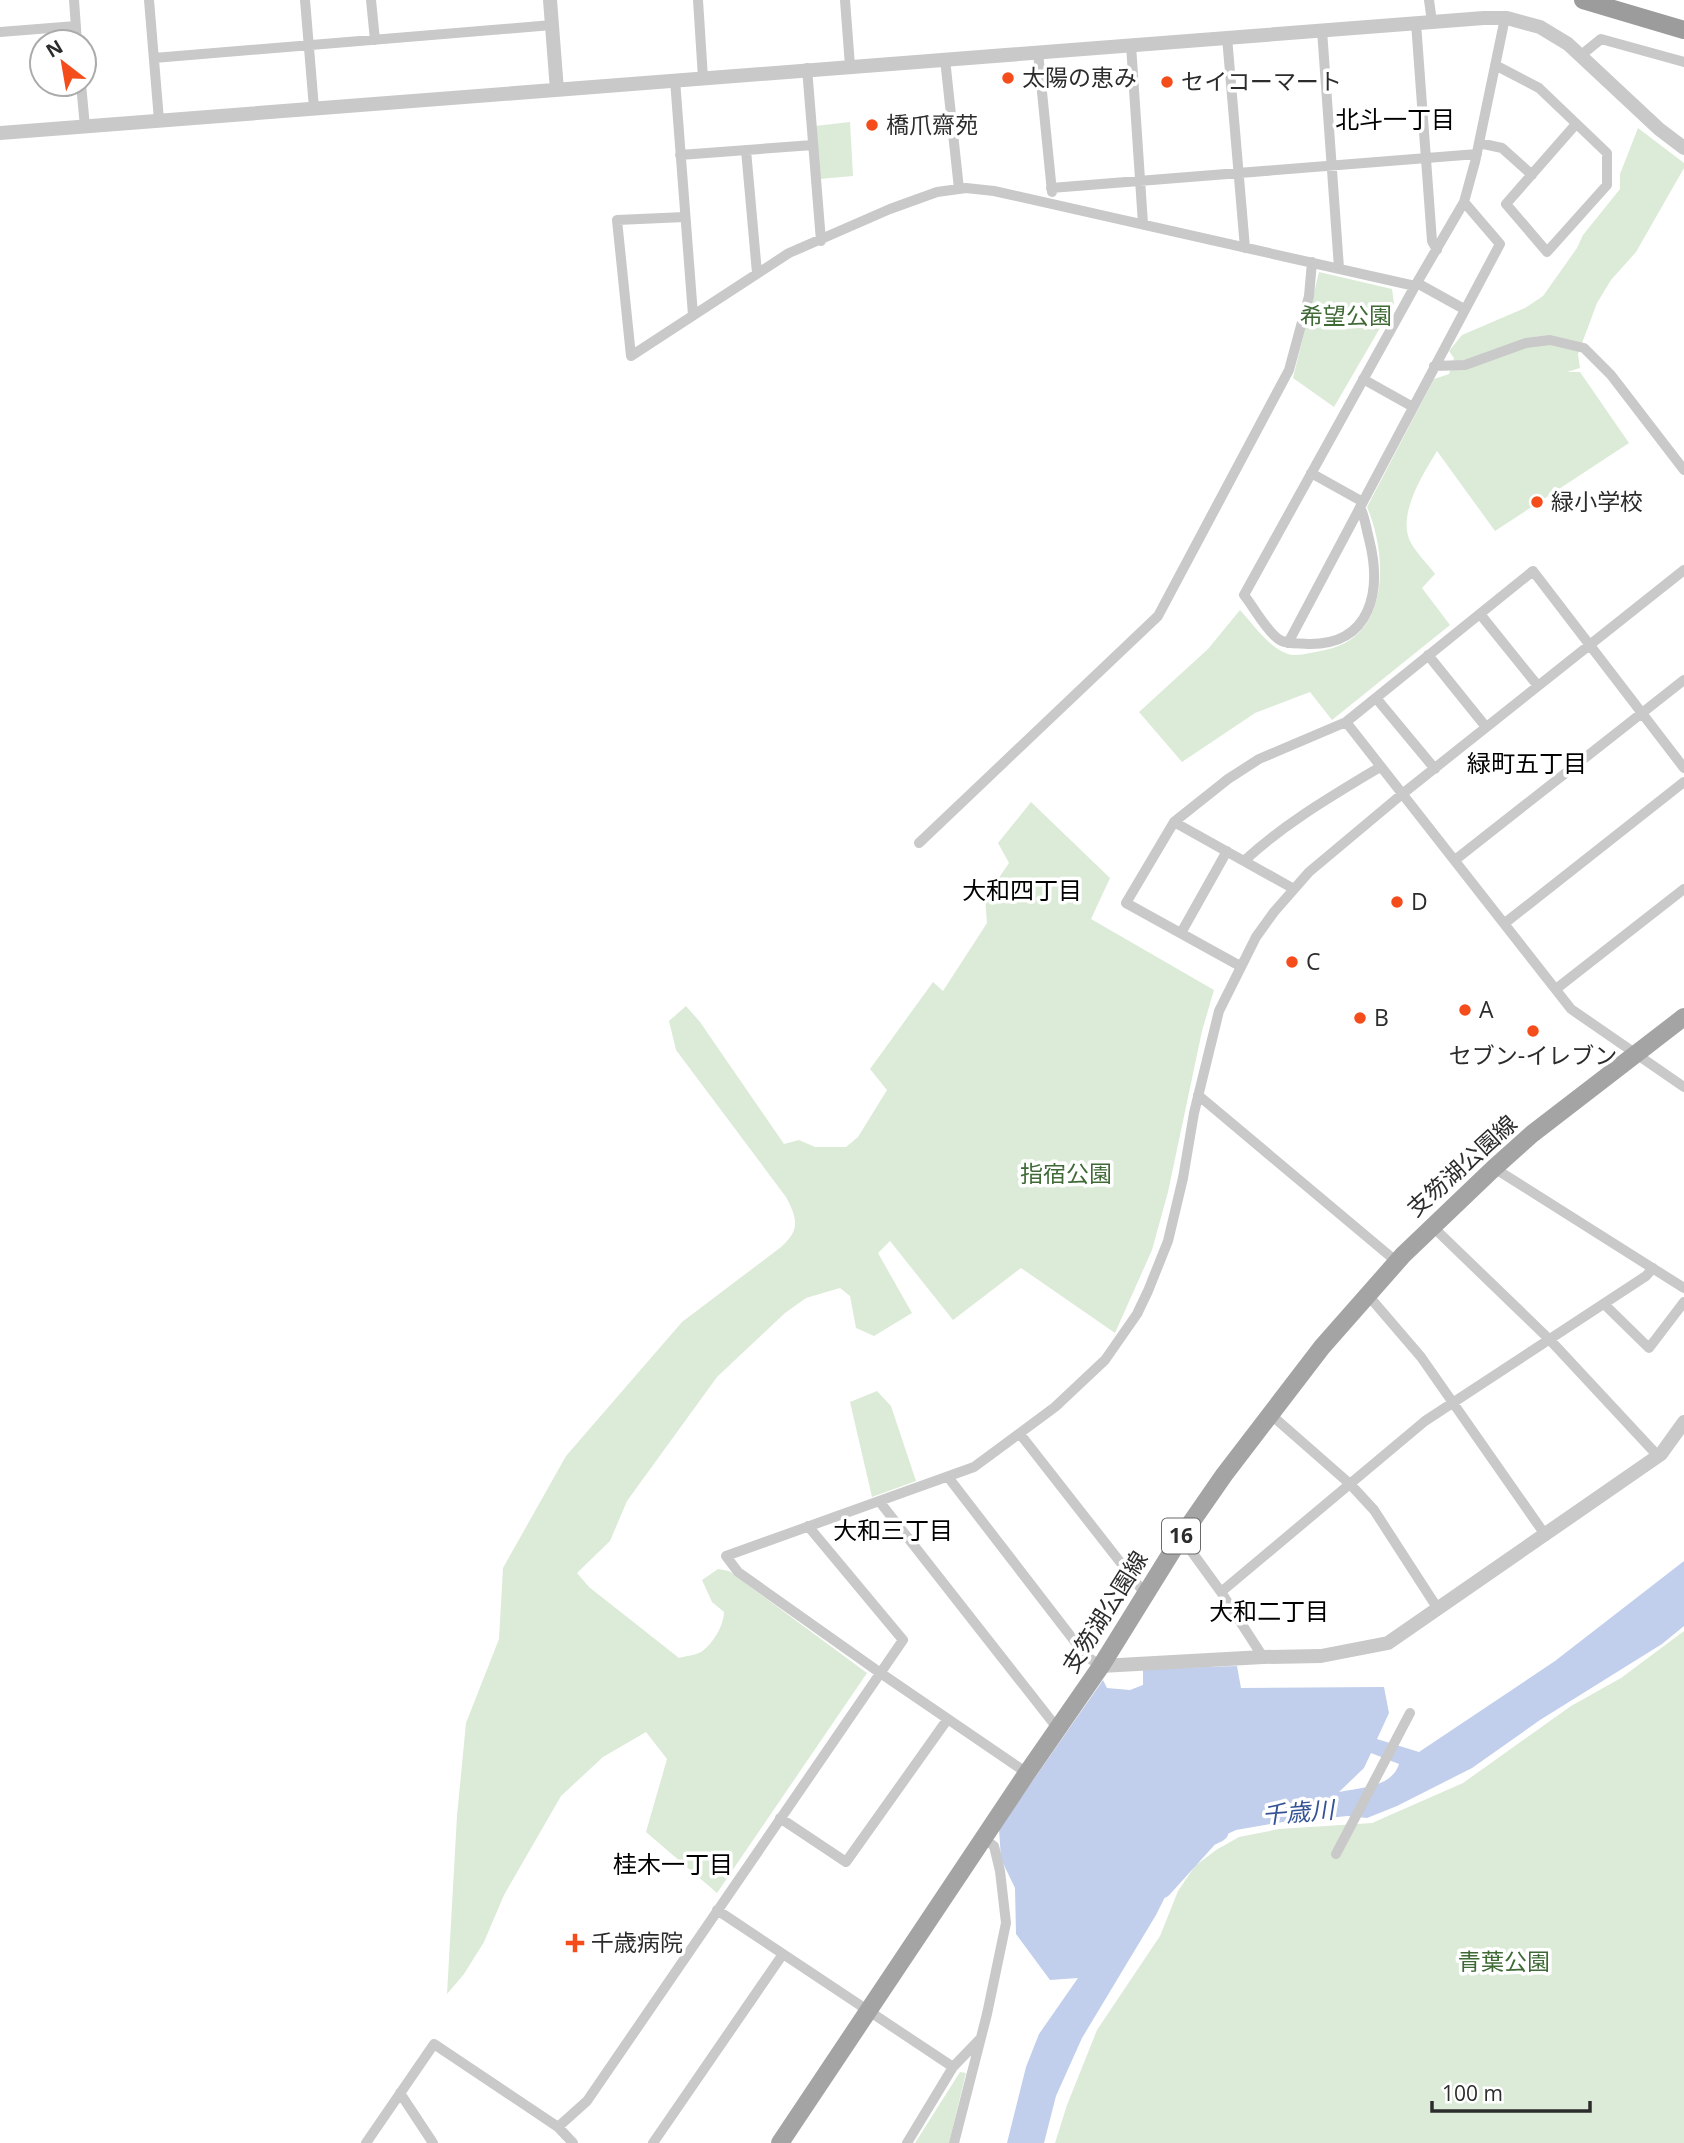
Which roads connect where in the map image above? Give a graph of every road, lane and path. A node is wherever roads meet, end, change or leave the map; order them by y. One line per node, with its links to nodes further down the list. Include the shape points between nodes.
1 (74, 0): 14 (street)
2 (149, 0): 24 (street)
3 (304, 0): 21 (street)
4 (371, 0): 19 (street)
5 (551, 0): 13 (street)
6 (698, 0): 30 (street)
7 (845, 0): 28 (street)
8 (1429, 0): 11 (street)
9 (1583, 0): 16 (highway)
10 (1505, 18): 11 (street); 23 (street, via 1540,27); 27 (street)
11 (1432, 22): 12 (street)
12 (1416, 23): 15 (street); 44 (street)
13 (552, 24): 19 (street); 32 (street)
14 (76, 26): 17 (street)
15 (1322, 30): 18 (street); 45 (street)
16 (1684, 30)
17 (0, 32)
18 (1227, 37): 20 (street); 46 (street)
19 (375, 40): 21 (street)
20 (1131, 45): 22 (street); 48 (street)
21 (308, 46): 24 (street); 34 (street)
22 (1038, 52): 25 (street); 49 (street)
23 (1580, 56): 26 (street, via 1601,39); 40 (street)
24 (154, 58): 35 (street)
25 (945, 59): 28 (street); 50 (street)
26 (1684, 62)
27 (1495, 65): 36 (street, via 1539,88); 41 (street)
28 (850, 66): 29 (street)
29 (807, 68): 30 (street); 39 (street)
30 (703, 78): 31 (street)
31 (675, 80): 32 (street); 43 (street)
32 (557, 90): 34 (street)
33 (82, 98): 37 (street)
34 (314, 108): 35 (street)
35 (159, 120): 37 (street)
36 (1576, 124): 47 (street); 47 (street, via 1607,153 1607,185 1547,252 1506,204)
37 (85, 127): 38 (street)
38 (0, 133)
39 (813, 145): 42 (street); 55 (street)
40 (1684, 148)
41 (1478, 149): 44 (street); 47 (street, via 1502,148); 51 (street)
42 (746, 150): 43 (street); 60 (street)
43 (680, 155): 53 (street)
44 (1426, 159): 45 (street); 57 (street, via 1432,241)
45 (1333, 166): 46 (street); 59 (street)
46 (1240, 173): 48 (street); 56 (street)
47 (1532, 175)
48 (1140, 181): 49 (street); 54 (street)
49 (1051, 188): 52 (street)
50 (959, 189): 52 (street, via 994,191); 55 (street, via 902,205)
51 (1464, 202): 57 (street); 62 (street, via 1500,244)
52 (1053, 204): 54 (street)
53 (685, 217): 63 (street); 63 (street, via 617,220 631,356)
54 (1143, 224): 56 (street)
55 (821, 241): 60 (street, via 789,253)
56 (1245, 248): 58 (street)
57 (1437, 250): 61 (street)
58 (1312, 262): 59 (street); 87 (street, via 1309,296 1289,370 1158,615)
59 (1339, 268): 61 (street)
60 (757, 273): 63 (street)
61 (1416, 285): 62 (street); 65 (street)
62 (1464, 309): 64 (street)
63 (693, 315)
64 (1434, 366): 66 (street); 67 (street, via 1465,365 1526,343 1550,340 1584,348 1611,375)
65 (1363, 379): 66 (street); 68 (street)
66 (1413, 407): 69 (street)
67 (1684, 470)
68 (1311, 473): 69 (street); 72 (street, via 1244,595 1278,640)
69 (1362, 505): 72 (street); 72 (street, via 1376,576 1360,626 1334,641)
70 (1684, 570): 73 (street)
71 (1480, 614): 73 (street, via 1532,571); 74 (street); 76 (street)
72 (1288, 643)
73 (1590, 644): 76 (street); 78 (street)
74 (1429, 655): 77 (street); 80 (street)
75 (1684, 680): 78 (street)
76 (1538, 686): 80 (street)
77 (1376, 698): 79 (street); 83 (street)
78 (1641, 713): 82 (street); 89 (street)
79 (1346, 722): 81 (street); 86 (street, via 1259,759)
80 (1486, 727): 83 (street)
81 (1380, 767): 85 (street); 90 (street, via 1307,811)
82 (1684, 768)
83 (1434, 769): 85 (street)
84 (1684, 782): 93 (street)
85 (1401, 795): 89 (street); 91 (street)
86 (1174, 822): 88 (street); 94 (street, via 1126,903)
87 (919, 843)
88 (1227, 851): 90 (street); 94 (street)
89 (1455, 860): 93 (street)
90 (1244, 861): 91 (street)
91 (1294, 889): 95 (street, via 1256,937)
92 (1684, 889): 96 (street)
93 (1505, 923): 96 (street)
94 (1181, 933): 95 (street)
95 (1240, 966): 100 (street, via 1219,1011)
96 (1556, 989): 98 (street, via 1571,1009)
97 (1684, 1017): 98 (main road, 支笏湖公園線 / 16)
98 (1637, 1055): 99 (street); 101 (main road, 支笏湖公園線 / 16)
99 (1684, 1087)
100 (1198, 1095): 103 (street); 113 (street, via 1168,1241 1137,1314 1105,1360)
101 (1494, 1168): 102 (main road, 支笏湖公園線 / 16); 104 (street)
102 (1432, 1226): 103 (main road, 支笏湖公園線 / 16); 109 (street)
103 (1397, 1262): 106 (main road, 支笏湖公園線 / 16)
104 (1653, 1268): 105 (street); 108 (street)
105 (1684, 1288)
106 (1367, 1294): 110 (street); 111 (main road, 支笏湖公園線 / 16)
107 (1684, 1302): 108 (street, via 1649,1348)
108 (1604, 1304): 109 (street)
109 (1550, 1340): 110 (street); 114 (street)
110 (1455, 1404): 116 (street, via 1410,1433); 119 (street)
111 (1269, 1413): 116 (street); 120 (main road, 支笏湖公園線 / 16)
112 (1684, 1422): 114 (street)
113 (1020, 1434): 115 (street, via 974,1466); 122 (street)
114 (1658, 1456): 119 (street)
115 (948, 1476): 117 (street); 125 (street, via 1086,1656)
116 (1350, 1484): 121 (street); 123 (street, via 1374,1510)
117 (879, 1501): 118 (street); 129 (street)
118 (808, 1526): 126 (street, via 903,1640); 126 (street, via 726,1556 738,1572)
119 (1546, 1536): 123 (street)
120 (1181, 1537): 121 (street); 122 (main road, 支笏湖公園線 / 16)
121 (1221, 1592): 124 (street)
122 (1146, 1595): 125 (main road, 支笏湖公園線 / 16)
123 (1438, 1609): 124 (street, via 1380,1646 1321,1656)
124 (1263, 1657): 125 (street)
125 (1101, 1666): 129 (main road, 支笏湖公園線 / 16)
126 (879, 1672): 128 (street); 131 (street)
127 (1408, 1717): 133 (street)
128 (947, 1720): 130 (street); 131 (street, via 846,1862)
129 (1058, 1729): 130 (main road, 支笏湖公園線 / 16)
130 (1027, 1773): 132 (main road, 支笏湖公園線 / 16)
131 (780, 1818): 134 (street)
132 (984, 1839): 136 (main road, 支笏湖公園線 / 16); 137 (street, via 994,1846 1006,1923)
133 (1336, 1854)
134 (717, 1910): 135 (street); 140 (street, via 587,2101)
135 (783, 1954): 136 (street); 144 (street)
136 (869, 2011): 138 (street); 145 (main road, 支笏湖公園線 / 16)
137 (981, 2038): 138 (street); 147 (street)
138 (953, 2067): 146 (street)
139 (400, 2093): 140 (street, via 434,2044); 141 (street); 142 (street)
140 (558, 2127): 143 (street)
141 (366, 2143)
142 (433, 2143)
143 (573, 2143)
144 (653, 2143)
145 (781, 2143)
146 (907, 2143)
147 (954, 2143)

